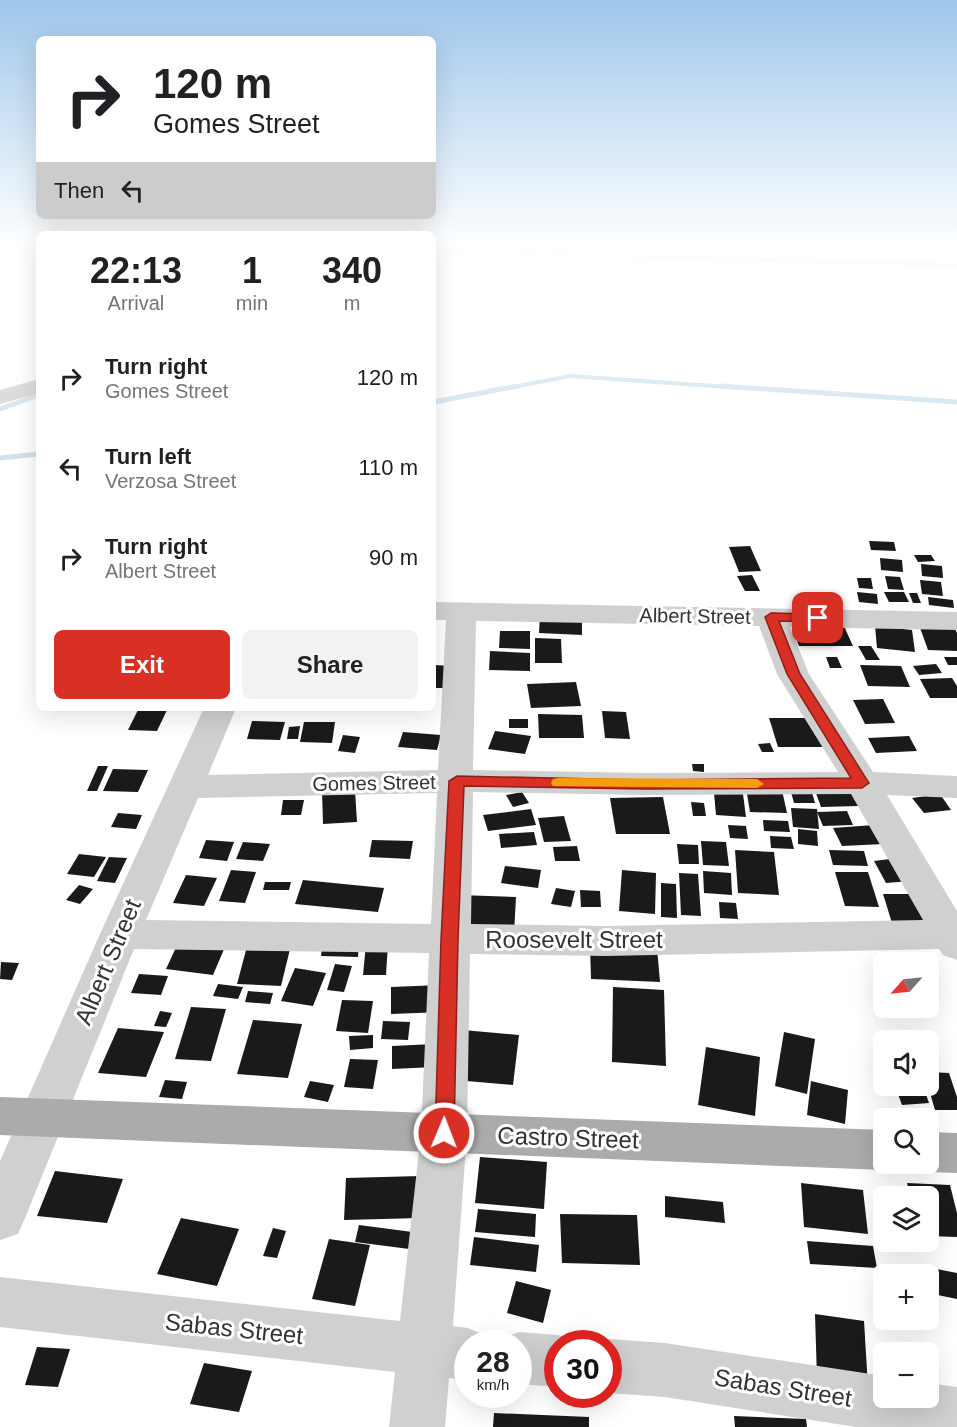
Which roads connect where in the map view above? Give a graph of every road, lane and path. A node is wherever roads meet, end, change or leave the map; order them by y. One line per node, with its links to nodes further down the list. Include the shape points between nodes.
1 (36, 387): 2 (street)
2 (0, 397)
3 (447, 611): 4 (street, Albert Street); 7 (street)
4 (771, 617): 5 (street, Albert Street); 8 (street, via 793,674)
5 (957, 621)
6 (219, 711): 9 (street, Albert Street)
7 (457, 781): 8 (street, Gomes Street); 9 (street, Gomes Street); 13 (street)
8 (862, 783): 10 (street, Gomes Street); 12 (street)
9 (186, 786): 11 (street, Albert Street)
10 (957, 787)
11 (120, 934): 13 (street, Roosevelt Street); 14 (street, Albert Street)
12 (955, 938): 13 (street, Roosevelt Street)
13 (449, 940): 15 (street)
14 (21, 1117): 15 (main road, Castro Street); 19 (street, Albert Street)
15 (444, 1133): 16 (main road, Castro Street); 21 (street)
16 (873, 1150)
17 (939, 1153): 18 (main road)
18 (957, 1154)
19 (0, 1218)
20 (0, 1302): 21 (street, Sabas Street)
21 (447, 1352): 24 (street)
22 (622, 1367): 23 (street, Sabas Street, via 665,1370)
23 (957, 1415)
24 (417, 1427)

